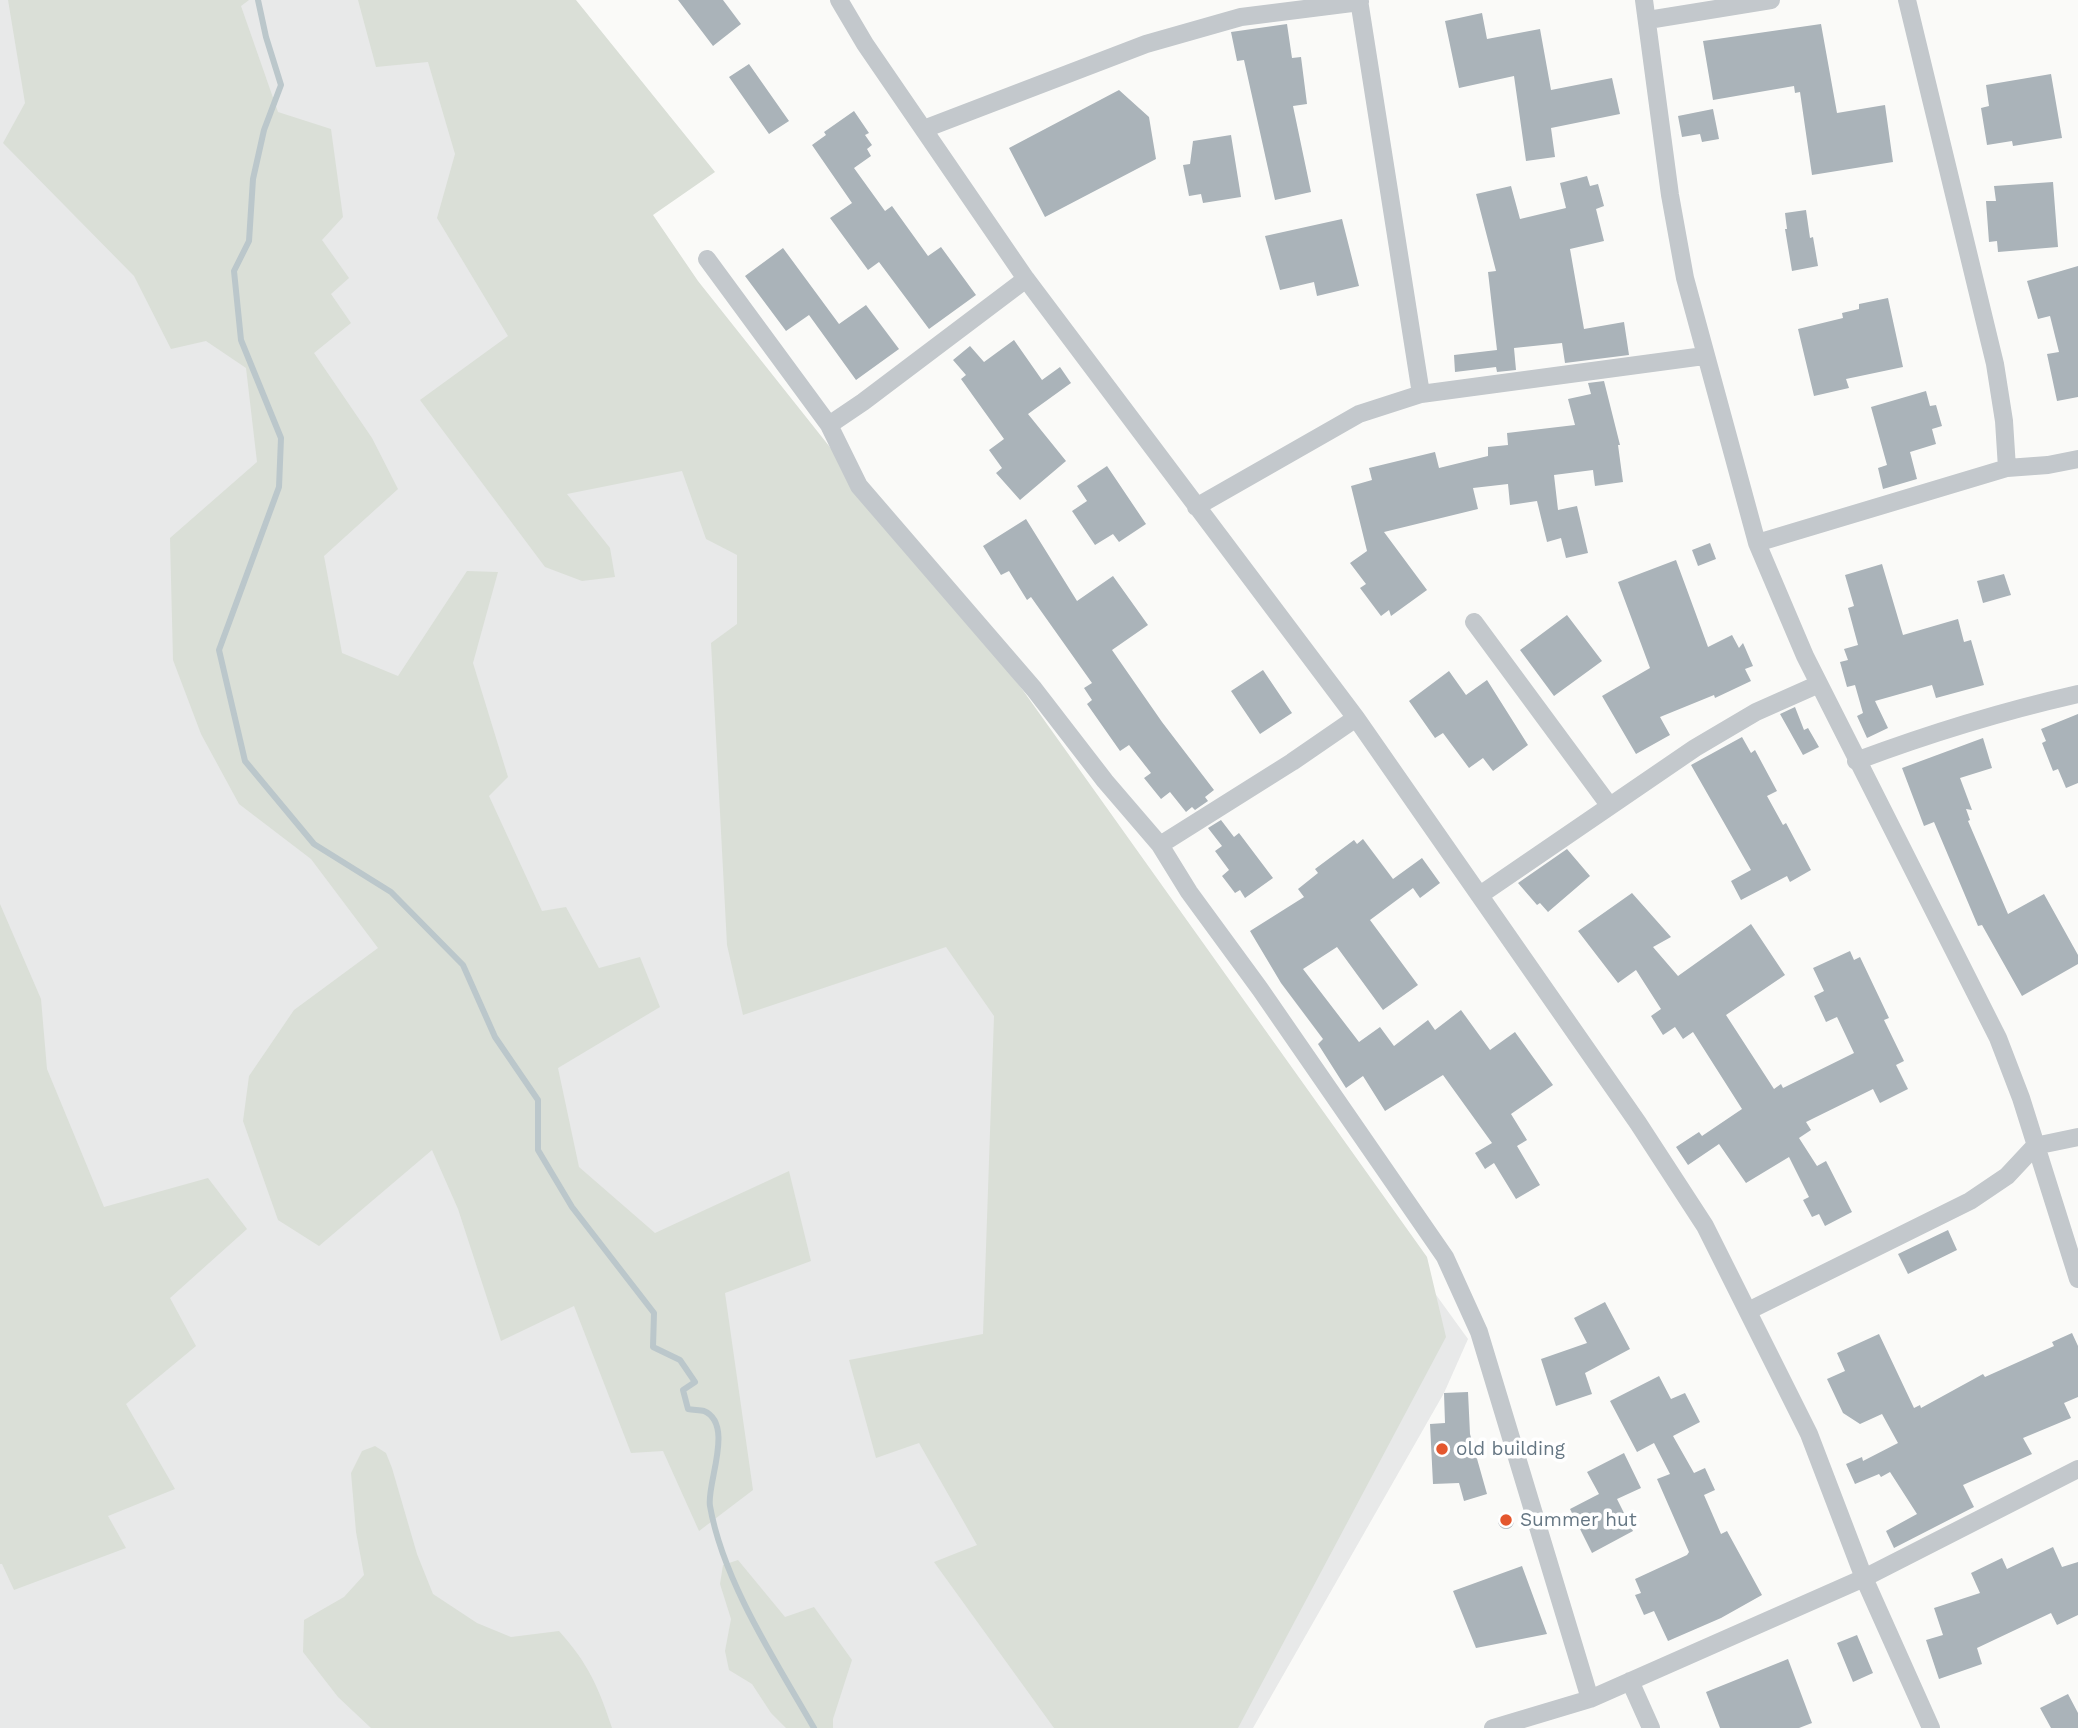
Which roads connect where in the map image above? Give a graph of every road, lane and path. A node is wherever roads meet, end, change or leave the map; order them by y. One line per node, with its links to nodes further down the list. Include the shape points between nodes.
1 (839, 0): 7 (street)
2 (1644, 0): 6 (street)
3 (1771, 0): 6 (street)
4 (1907, 0): 14 (street, via 1995,364)
5 (1360, 1): 7 (street, via 1241,17 1158,41); 11 (street)
6 (1648, 20): 10 (street, via 1670,195)
7 (923, 129): 9 (street)
8 (707, 260): 12 (street)
9 (1026, 279): 12 (street); 15 (street)
10 (1704, 356): 11 (street); 16 (street)
11 (1421, 394): 15 (street, via 1359,414)
12 (829, 425): 23 (street, via 859,486 1034,689)
13 (2078, 459): 14 (street)
14 (2007, 468): 16 (street)
15 (1196, 507): 20 (street)
16 (1757, 543): 18 (street)
17 (1474, 622): 22 (street)
18 (1819, 684): 21 (street); 22 (street, via 1756,712)
19 (2078, 694): 21 (street)
20 (1356, 718): 23 (street); 24 (street)
21 (1856, 761): 26 (street, via 1998,1038)
22 (1609, 805): 24 (street)
23 (1160, 845): 32 (street, via 1445,1257 1479,1332)
24 (1480, 895): 28 (street, via 1646,1134 1705,1226)
25 (2078, 1137): 26 (street)
26 (2035, 1146): 27 (street); 28 (street, via 2007,1176 1970,1201)
27 (2078, 1279)
28 (1748, 1311): 30 (street, via 1809,1434)
29 (2078, 1469): 30 (street)
30 (1864, 1578): 31 (street); 35 (street)
31 (1630, 1681): 32 (street); 34 (street)
32 (1590, 1699): 33 (street)
33 (1493, 1728)
34 (1651, 1728)
35 (1931, 1728)

